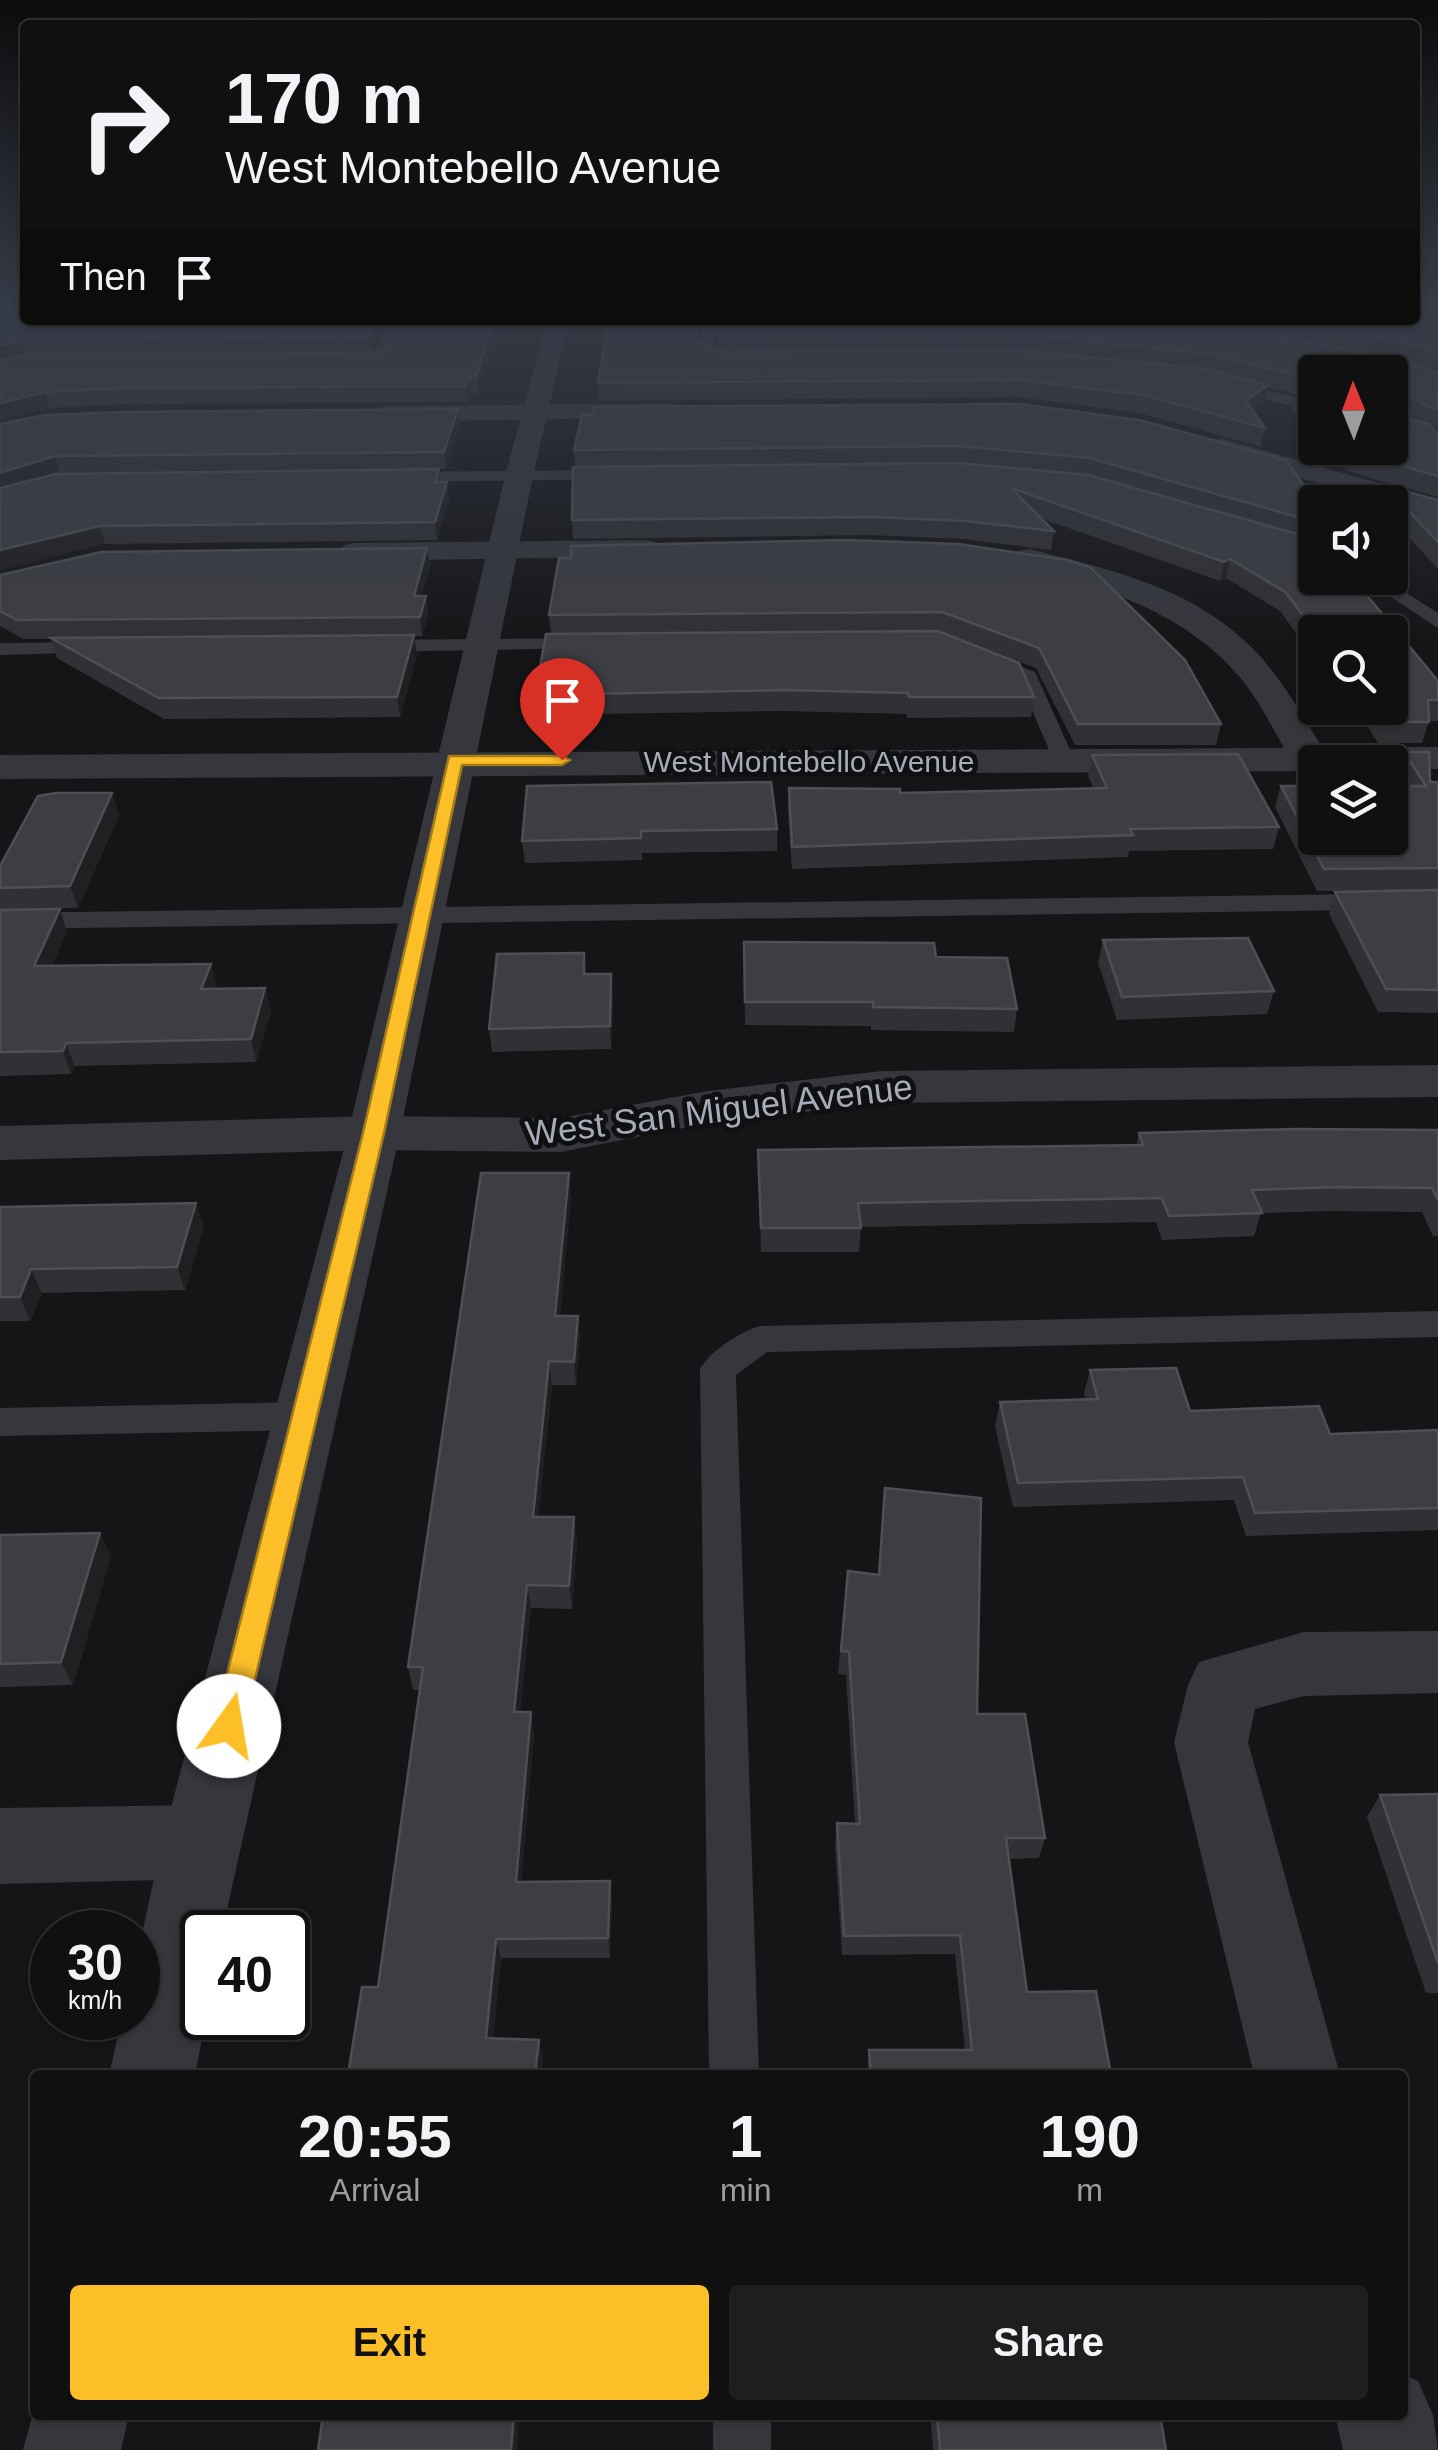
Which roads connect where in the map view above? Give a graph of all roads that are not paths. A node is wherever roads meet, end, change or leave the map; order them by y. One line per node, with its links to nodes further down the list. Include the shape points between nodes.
1 (533, 420): 4 (street)
2 (1195, 438): 6 (street)
3 (638, 475): 4 (lane)
4 (519, 476): 5 (lane); 8 (street)
5 (375, 478)
6 (1438, 509)
7 (677, 549): 8 (street)
8 (503, 550): 9 (street); 14 (street)
9 (332, 552)
10 (992, 554): 19 (street, via 1165,598 1211,628 1256,674)
11 (1397, 595): 12 (lane)
12 (1438, 622)
13 (603, 644): 14 (lane)
14 (484, 645): 15 (lane); 22 (street)
15 (350, 646)
16 (117, 648): 18 (lane)
17 (957, 648): 24 (lane, via 1028,676)
18 (0, 649)
19 (1301, 745)
20 (1408, 758): 21 (street, West Montebello Avenue)
21 (1438, 758)
22 (455, 760): 24 (street, West Montebello Avenue); 25 (street, West Montebello Avenue); 27 (street)
23 (1298, 760): 24 (street, West Montebello Avenue)
24 (1065, 763)
25 (0, 767)
26 (1438, 901): 27 (lane)
27 (420, 914): 28 (lane); 30 (street)
28 (0, 921)
29 (1438, 1081): 30 (street, West San Miguel Avenue, via 882,1086 708,1107 561,1135)
30 (374, 1133): 31 (street, West San Miguel Avenue); 33 (street)
31 (0, 1142)
32 (1438, 1324): 39 (lane, via 760,1338 718,1370)
33 (303, 1416): 34 (lane); 36 (street)
34 (0, 1422)
35 (1438, 1662): 40 (street, via 1304,1664 1224,1685 1212,1742)
36 (201, 1842): 37 (street); 38 (street)
37 (0, 1846)
38 (153, 2070)
39 (734, 2070)
40 (1295, 2070)
41 (1438, 2408): 42 (lane)
42 (1408, 2409)
43 (79, 2420): 46 (street)
44 (742, 2420): 47 (lane)
45 (1385, 2420): 48 (street)
46 (72, 2450)
47 (742, 2450)
48 (1392, 2450)

